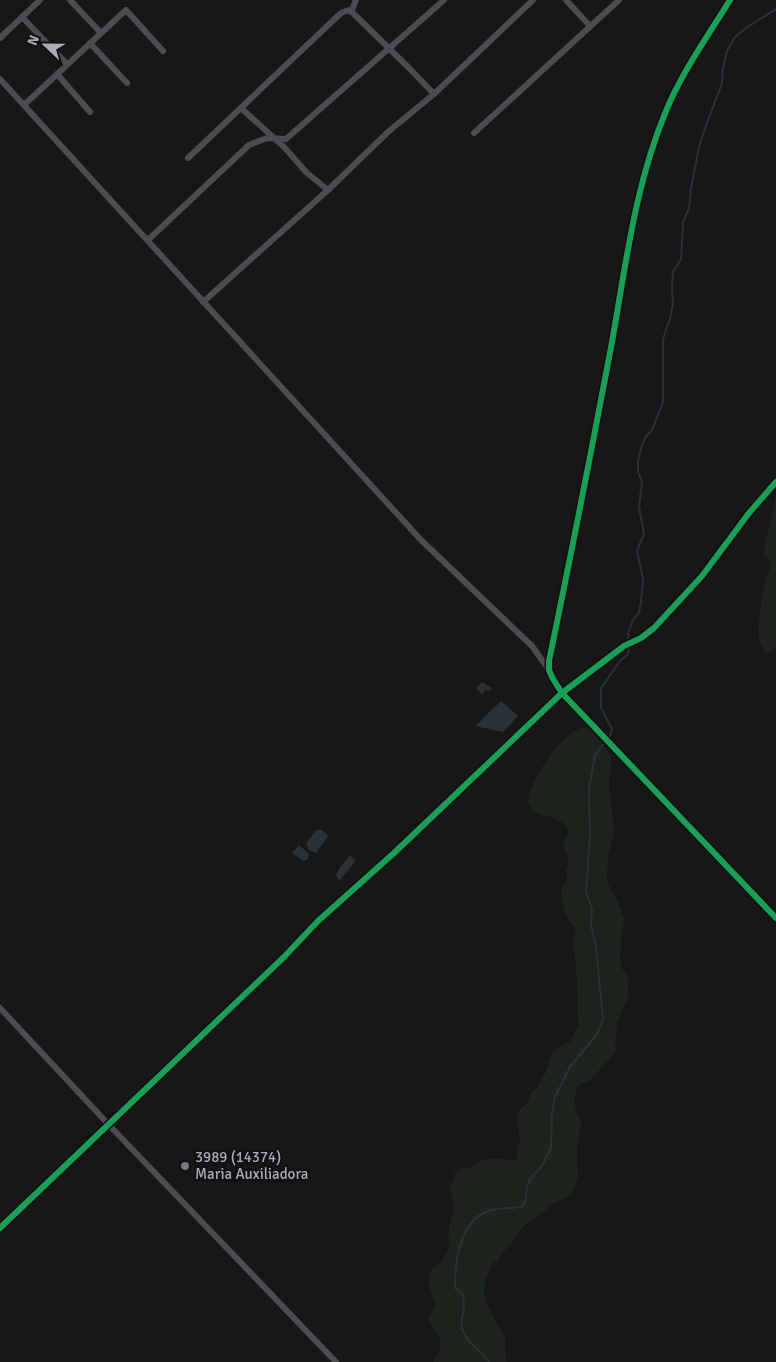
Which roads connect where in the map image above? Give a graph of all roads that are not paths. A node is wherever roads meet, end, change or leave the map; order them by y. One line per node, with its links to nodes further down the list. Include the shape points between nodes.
1 (40, 0): 10 (street)
2 (70, 0): 12 (street)
3 (356, 0): 9 (street)
4 (444, 0): 15 (street)
5 (533, 0): 21 (street)
6 (566, 0): 11 (street)
7 (619, 0): 11 (street)
8 (730, 0): 32 (street, via 676,89 659,127 641,186)
9 (351, 12): 15 (street); 23 (street, via 341,13)
10 (22, 17): 13 (street); 17 (street)
11 (590, 26): 25 (street)
12 (101, 33): 14 (street); 16 (street, via 126,10)
13 (0, 38)
14 (90, 43): 17 (street); 20 (street)
15 (390, 48): 21 (street); 26 (street, via 286,139)
16 (163, 51)
17 (67, 64): 18 (street)
18 (56, 74): 22 (street); 24 (street)
19 (0, 79): 22 (street)
20 (127, 83)
21 (434, 94): 28 (street, via 389,131)
22 (24, 105): 29 (street)
23 (241, 108): 26 (street); 27 (street)
24 (90, 112)
25 (474, 133)
26 (275, 139): 28 (street); 29 (street, via 266,138 249,145)
27 (188, 158)
28 (328, 190): 30 (street)
29 (148, 240): 30 (street)
30 (203, 302): 32 (street, via 421,540 532,646)
31 (776, 482): 33 (street, via 749,512 702,576 654,628 624,646)
32 (549, 670): 33 (street)
33 (562, 693): 34 (street); 36 (street, via 318,921)
34 (776, 918)
35 (0, 1008): 36 (street)
36 (109, 1125): 37 (street); 38 (street)
37 (0, 1228)
38 (336, 1362)

